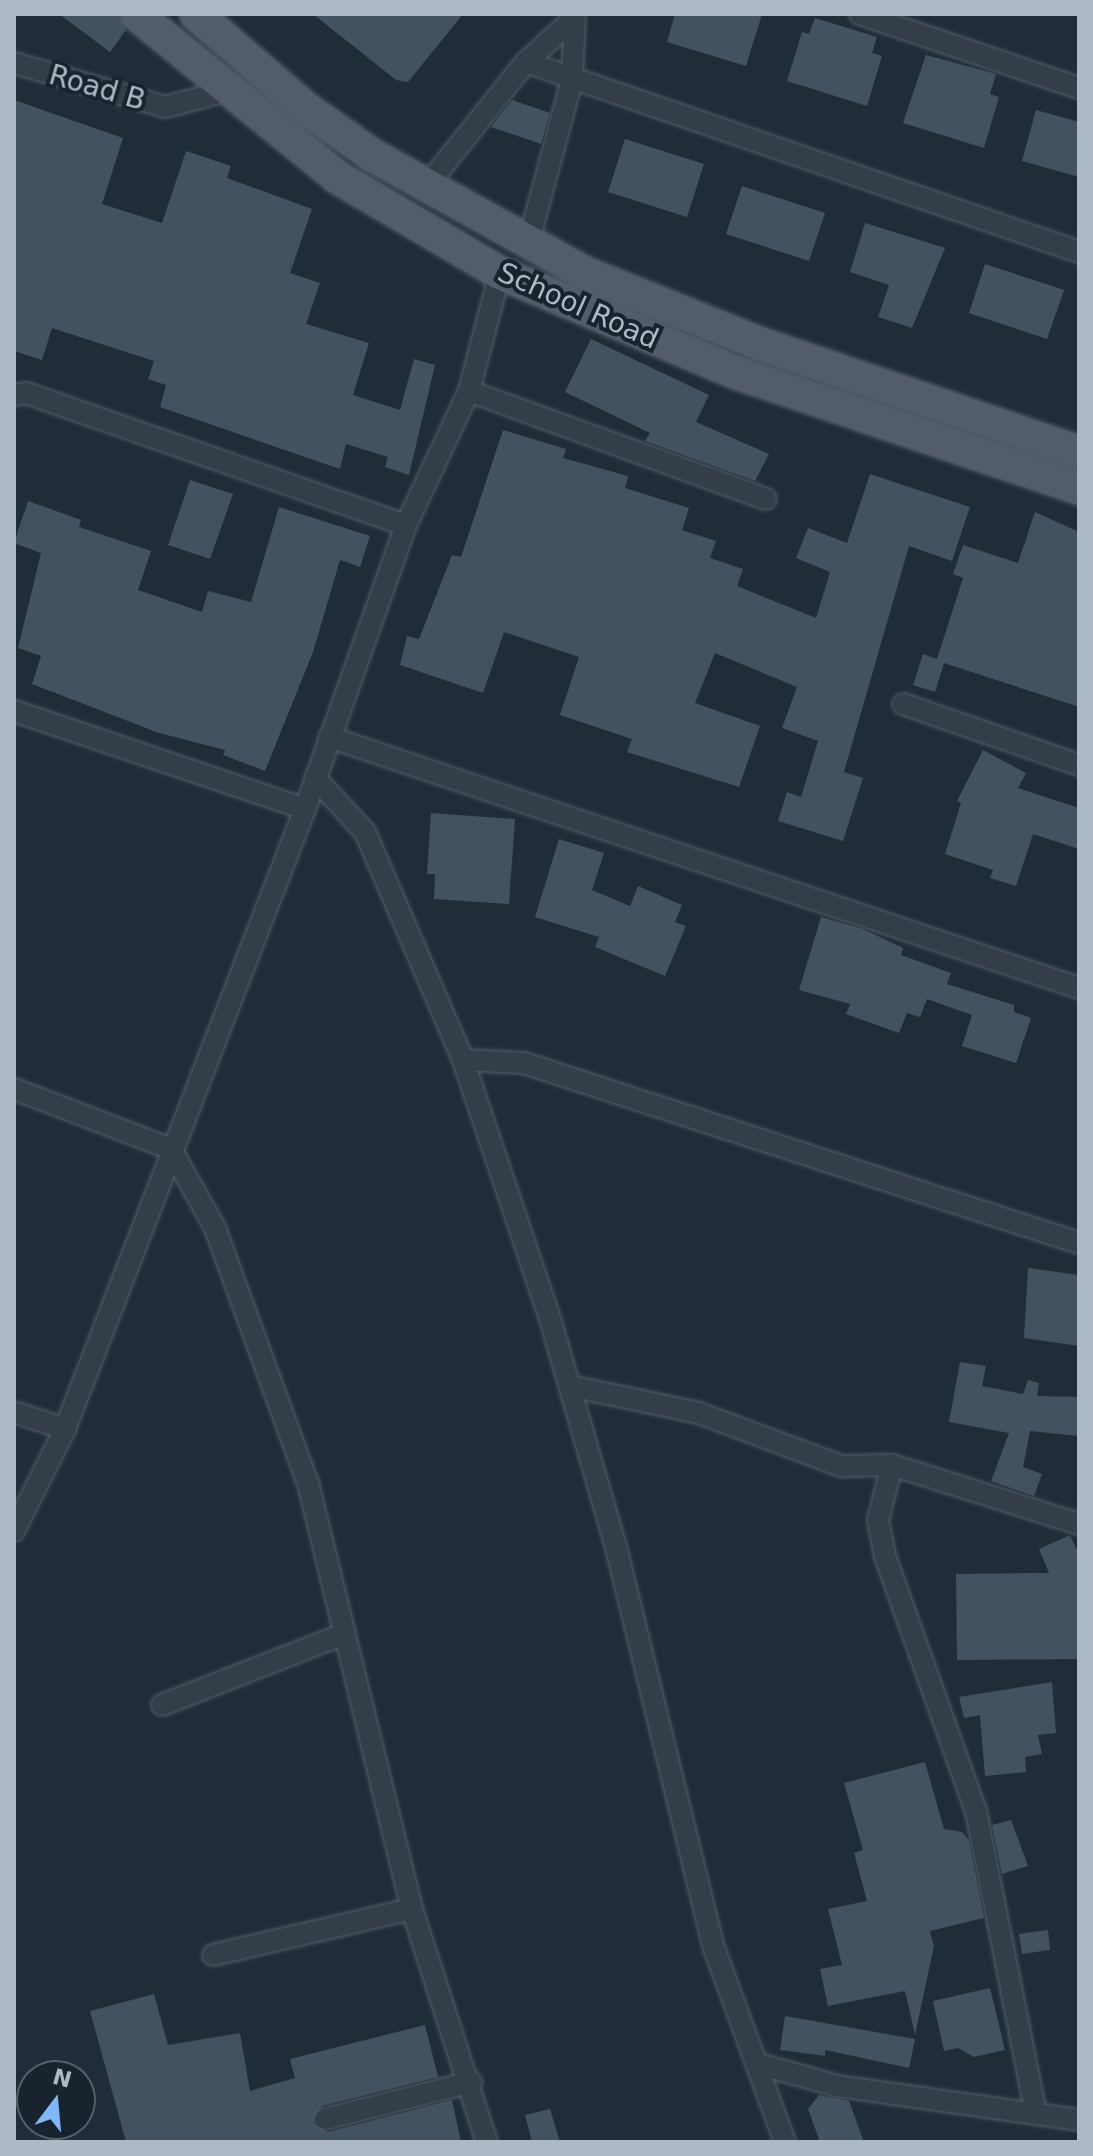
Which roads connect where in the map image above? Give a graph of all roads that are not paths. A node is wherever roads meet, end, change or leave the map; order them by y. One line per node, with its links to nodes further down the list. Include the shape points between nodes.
1 (136, 14): 9 (main road, School Road)
2 (196, 14): 10 (main road, School Road, via 304,107)
3 (860, 14): 8 (street)
4 (574, 17): 5 (street); 7 (street)
5 (526, 62): 7 (street); 10 (street)
6 (14, 63): 9 (street, Road B, via 165,107)
7 (572, 80): 11 (street); 12 (street)
8 (1079, 88)
9 (226, 91): 13 (main road, School Road, via 337,177)
10 (425, 188): 11 (main road, School Road)
11 (528, 244): 16 (main road, School Road, via 671,310)
12 (1079, 252)
13 (500, 273): 14 (street); 17 (main road, School Road, via 737,373)
14 (469, 391): 18 (street); 19 (street)
15 (14, 395): 19 (street, via 26,393)
16 (1079, 452)
17 (1079, 488)
18 (766, 499)
19 (406, 525): 22 (street)
20 (903, 704): 23 (street)
21 (14, 711): 25 (street)
22 (329, 737): 24 (street); 26 (street)
23 (1079, 765)
24 (315, 778): 25 (street); 27 (street, via 365,832)
25 (305, 809): 29 (street)
26 (1079, 988)
27 (463, 1060): 30 (street, via 524,1063); 31 (street)
28 (14, 1089): 29 (street)
29 (171, 1149): 33 (street); 37 (street, via 215,1228 297,1453)
30 (1079, 1243)
31 (570, 1386): 34 (street, via 699,1413 841,1466); 41 (street, via 616,1547 714,1948)
32 (14, 1412): 33 (street)
33 (65, 1429): 36 (street)
34 (892, 1465): 35 (street); 43 (street, via 878,1520 885,1556 976,1811)
35 (1079, 1524)
36 (14, 1531)
37 (344, 1634): 38 (street); 39 (street)
38 (162, 1705)
39 (412, 1909): 40 (street); 42 (street)
40 (213, 1955)
41 (762, 2065): 43 (street, via 837,2086); 47 (street)
42 (471, 2082): 44 (street); 46 (street)
43 (1036, 2114): 45 (street)
44 (325, 2119)
45 (1079, 2120)
46 (487, 2142)
47 (785, 2142)

